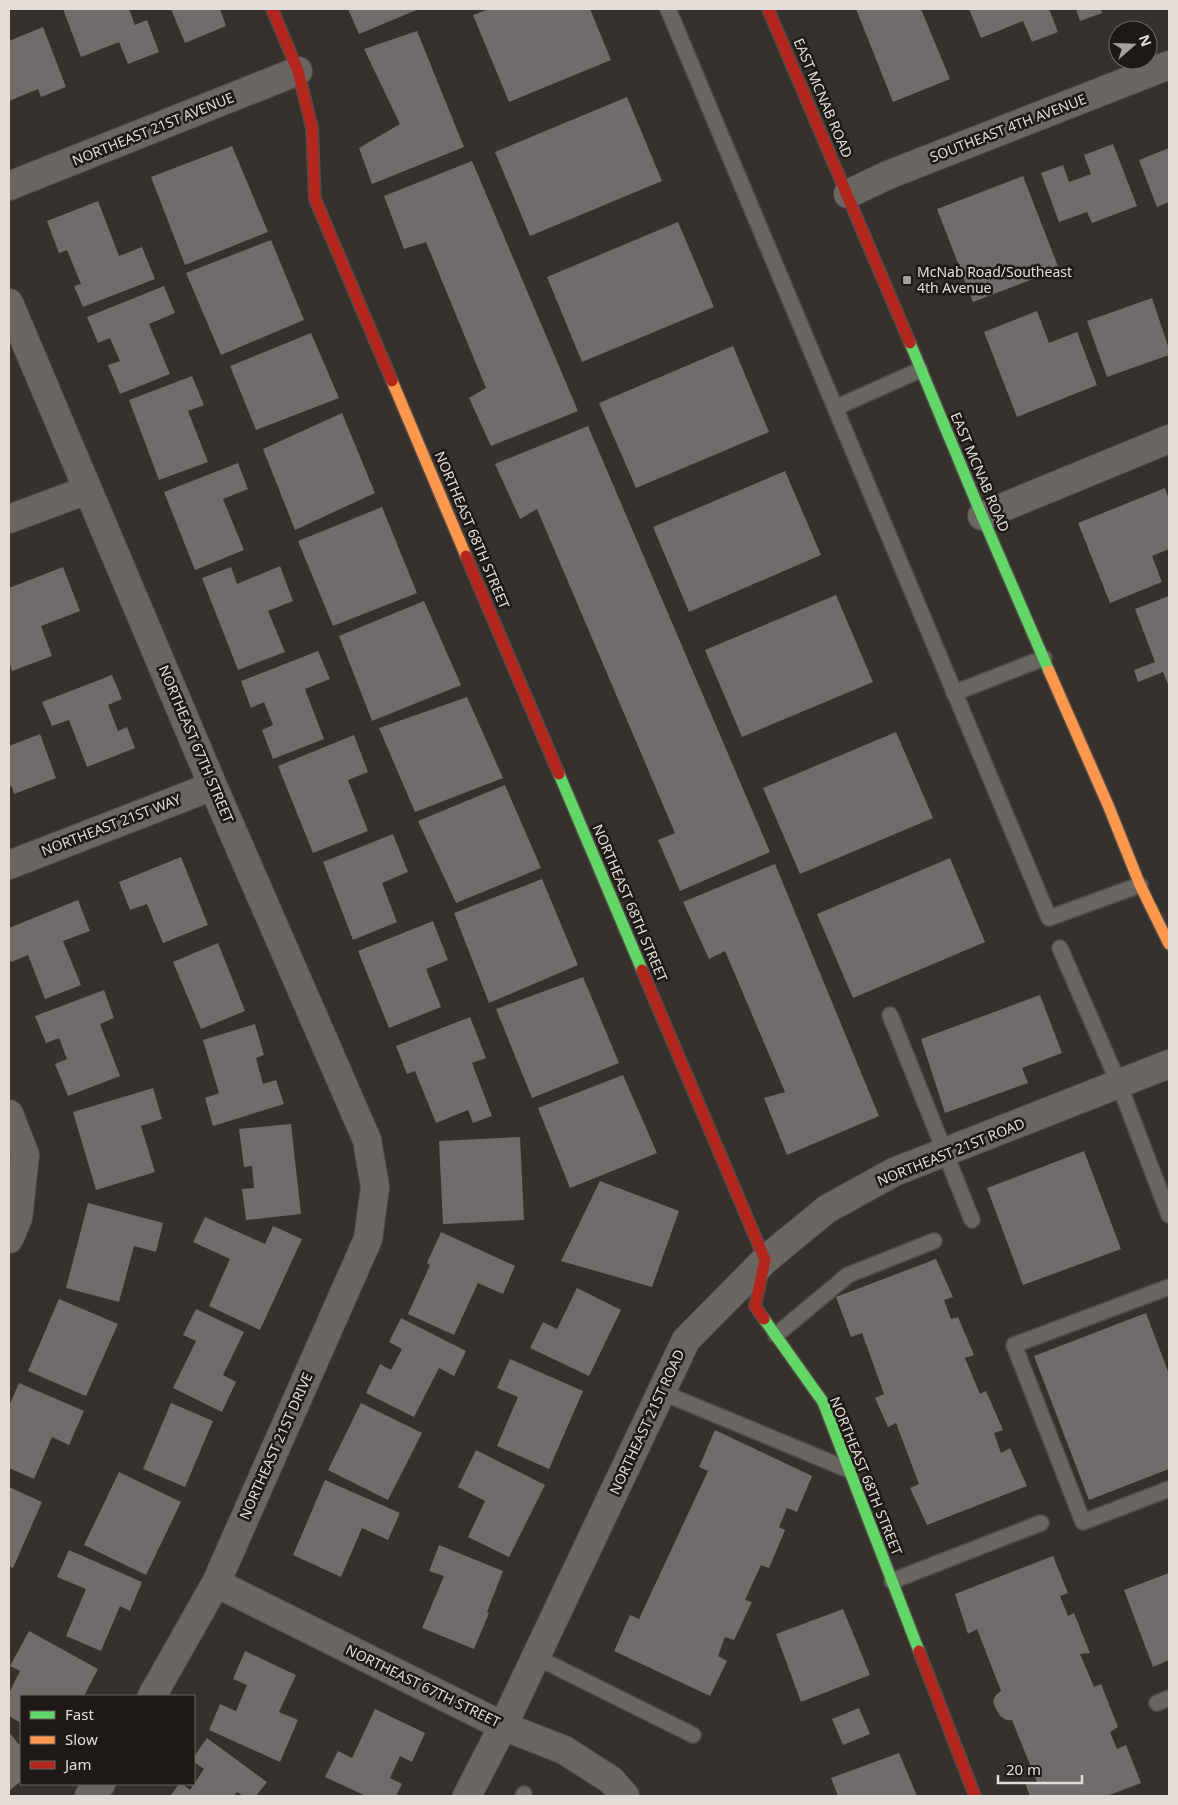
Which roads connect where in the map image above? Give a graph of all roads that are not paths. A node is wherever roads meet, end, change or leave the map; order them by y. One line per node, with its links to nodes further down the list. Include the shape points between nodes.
1 (272, 9): 5 (street, NORTHEAST 68TH STREET)
2 (668, 9): 10 (lane)
3 (768, 9): 7 (street, EAST MCNAB ROAD)
4 (1169, 64): 7 (street, SOUTHEAST 4TH AVENUE, via 888,175)
5 (298, 71): 6 (street, NORTHEAST 21ST AVENUE); 32 (street, NORTHEAST 68TH STREET, via 312,128 315,199)
6 (9, 186)
7 (848, 194): 9 (street, EAST MCNAB ROAD)
8 (9, 303): 12 (street, NORTHEAST 67TH STREET)
9 (920, 370): 10 (lane); 13 (street, EAST MCNAB ROAD)
10 (835, 408): 16 (lane)
11 (1169, 439): 13 (street)
12 (87, 490): 14 (street); 17 (street, NORTHEAST 67TH STREET)
13 (982, 516): 15 (street, EAST MCNAB ROAD)
14 (9, 519)
15 (1044, 658): 16 (lane); 19 (street, EAST MCNAB ROAD)
16 (954, 692): 19 (lane, via 1049,918)
17 (213, 786): 18 (street, NORTHEAST 21ST WAY); 27 (street, NORTHEAST 67TH STREET, via 368,1140)
18 (9, 865)
19 (1140, 885): 20 (street, EAST MCNAB ROAD)
20 (1169, 944)
21 (1060, 948): 24 (lane)
22 (890, 1014): 26 (lane)
23 (1169, 1064): 24 (street, NORTHEAST 21ST ROAD)
24 (1119, 1084): 26 (street, NORTHEAST 21ST ROAD); 28 (lane)
25 (9, 1114): 30 (street, via 25,1155 18,1218)
26 (946, 1152): 29 (lane); 32 (street, NORTHEAST 21ST ROAD, via 894,1172 826,1209)
27 (374, 1187): 40 (street, NORTHEAST 21ST DRIVE, via 368,1238)
28 (1169, 1215)
29 (972, 1220)
30 (9, 1239)
31 (934, 1241): 34 (lane, via 848,1275)
32 (765, 1260): 34 (street, NORTHEAST 68TH STREET, via 755,1306); 35 (street, NORTHEAST 21ST ROAD, via 686,1340)
33 (1169, 1287): 37 (lane, via 1014,1345 1083,1522)
34 (776, 1335): 36 (street, NORTHEAST 68TH STREET, via 823,1402)
35 (661, 1392): 36 (lane); 41 (street, NORTHEAST 21ST ROAD)
36 (850, 1470): 39 (street, NORTHEAST 68TH STREET)
37 (1169, 1489)
38 (1041, 1523): 39 (lane)
39 (892, 1581): 49 (street, NORTHEAST 68TH STREET)
40 (216, 1583): 42 (street, NORTHEAST 21ST DRIVE); 43 (street, NORTHEAST 67TH STREET)
41 (536, 1657): 43 (street, NORTHEAST 21ST ROAD); 44 (lane)
42 (153, 1695)
43 (503, 1726): 47 (street, NORTHEAST 21ST ROAD); 48 (street, NORTHEAST 67TH STREET, via 564,1750 611,1780)
44 (693, 1735)
45 (101, 1785): 46 (street)
46 (89, 1796)
47 (467, 1796)
48 (625, 1796)
49 (975, 1796)

